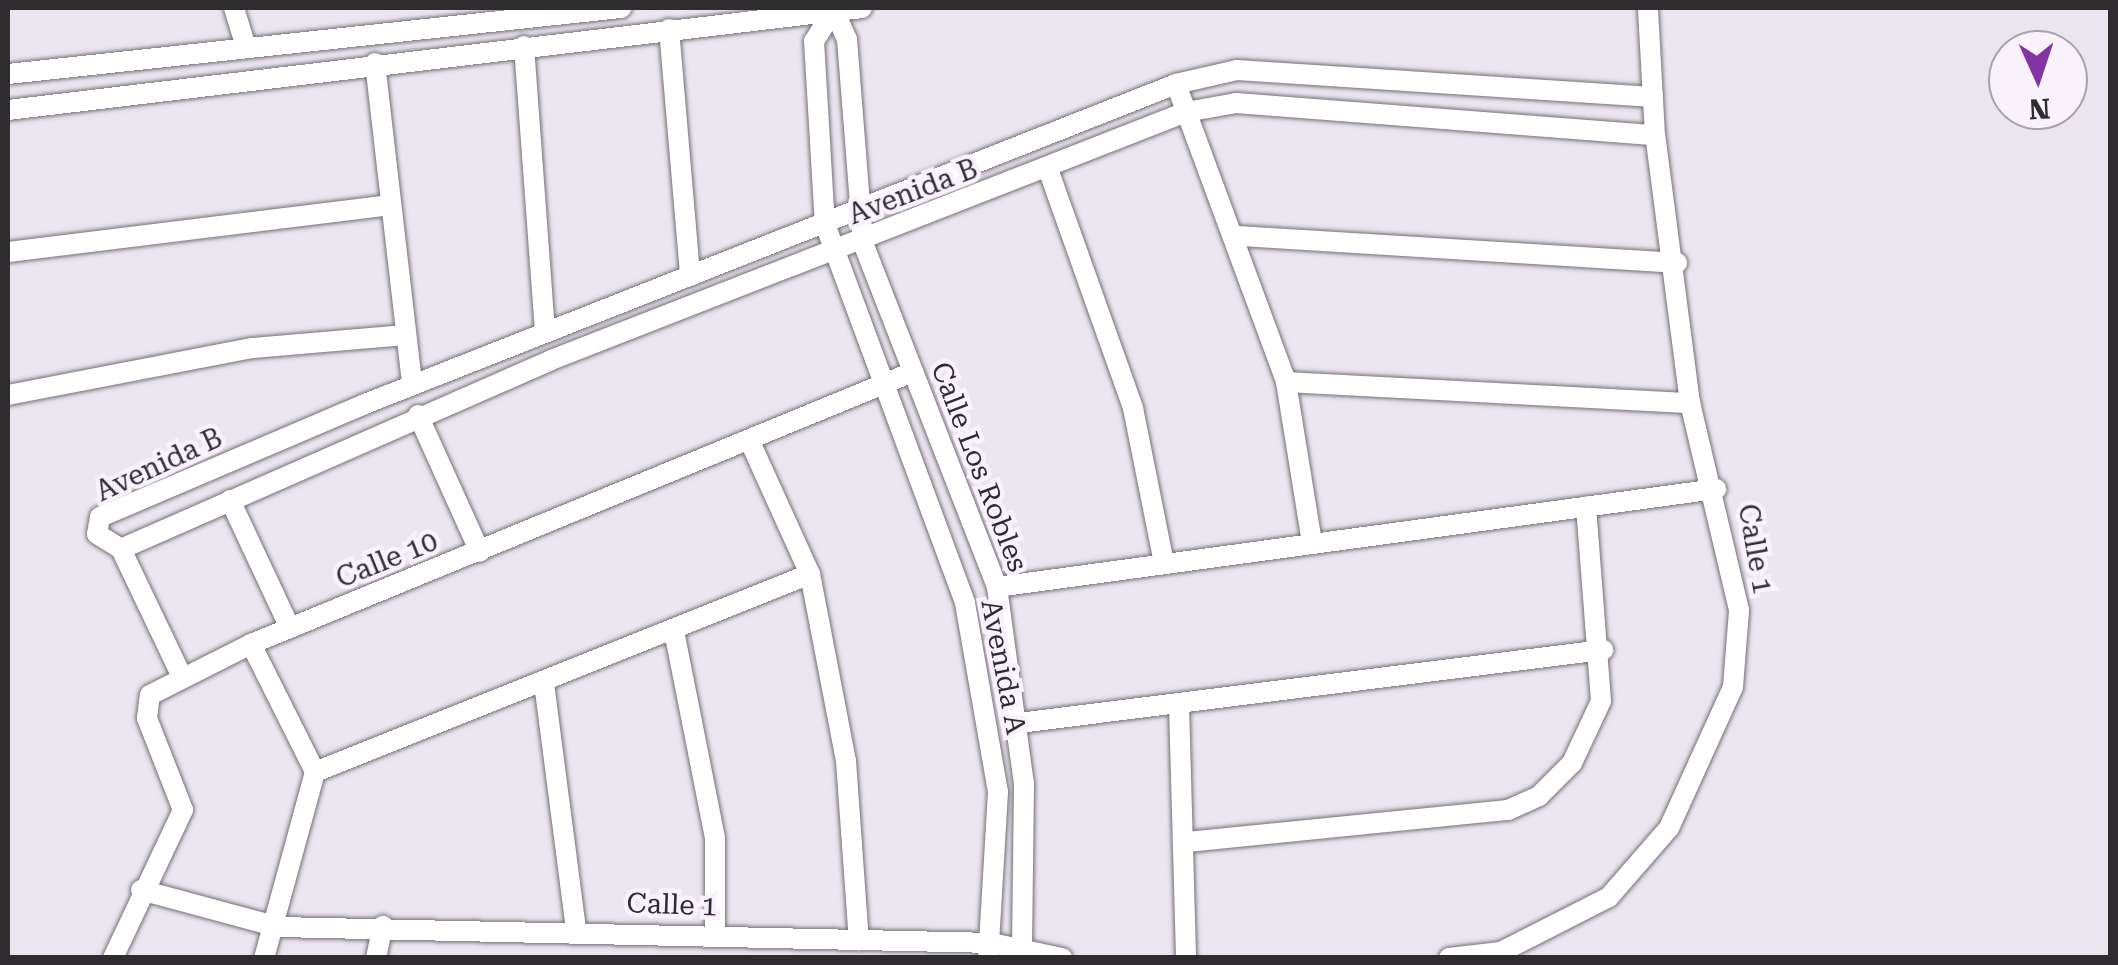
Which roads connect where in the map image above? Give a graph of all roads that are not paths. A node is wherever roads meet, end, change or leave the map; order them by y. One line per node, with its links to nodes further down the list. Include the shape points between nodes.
1 (234, 8): 7 (street)
2 (621, 8): 7 (street)
3 (862, 8): 5 (street)
4 (1648, 8): 12 (street, Calle 1)
5 (833, 9): 6 (street); 18 (street, Calle Los Robles, via 846,39); 19 (street, Avenida A, via 814,41)
6 (668, 29): 8 (street); 25 (street)
7 (245, 44): 10 (street)
8 (524, 46): 9 (street); 26 (street)
9 (375, 63): 13 (street); 17 (street)
10 (8, 74)
11 (1176, 84): 12 (street, Avenida B, via 1236,70); 14 (street); 18 (street, Avenida B)
12 (1652, 97): 15 (street, Calle 1)
13 (8, 110)
14 (1186, 112): 15 (street, Avenida B, via 1236,104); 16 (street, Avenida B); 20 (street)
15 (1654, 135): 24 (street, Calle 1)
16 (1048, 169): 21 (street, Avenida B); 44 (street, via 1133,408)
17 (389, 205): 23 (street); 27 (street)
18 (854, 213): 19 (street, Avenida B); 21 (street, Calle Los Robles)
19 (825, 224): 22 (street, Avenida A); 25 (street, Avenida B)
20 (1239, 236): 24 (street); 29 (street)
21 (862, 243): 22 (street, Avenida B); 28 (street, Calle Los Robles)
22 (834, 251): 30 (street, Avenida A); 35 (street, Avenida B)
23 (8, 252)
24 (1676, 263): 33 (street, Calle 1)
25 (690, 276): 26 (street, Avenida B)
26 (545, 332): 31 (street, Avenida B)
27 (406, 335): 31 (street); 32 (street, via 253,348)
28 (913, 372): 30 (street, Calle 10); 46 (street, Calle Los Robles)
29 (1286, 382): 33 (street); 41 (street)
30 (882, 383): 37 (street, Calle 10); 63 (street, Avenida A, via 930,497 984,695 998,792)
31 (412, 385): 34 (street, Avenida B)
32 (8, 394)
33 (1690, 403): 38 (street, Calle 1)
34 (365, 404): 36 (street); 42 (street, Avenida B, via 100,518 103,542)
35 (418, 414): 36 (street, Avenida B); 43 (street)
36 (377, 433): 39 (street, Avenida B)
37 (751, 444): 43 (street, Calle 10); 45 (street)
38 (1716, 489): 40 (street); 70 (street, Calle 1, via 1738,610 1734,687 1669,828 1609,897 1556,929 1501,952)
39 (230, 500): 42 (street, Avenida B); 47 (street)
40 (1586, 507): 41 (street); 50 (street)
41 (1312, 542): 44 (street)
42 (121, 549): 51 (street)
43 (480, 552): 47 (street, Calle 10)
44 (1164, 563): 46 (street)
45 (810, 574): 48 (street); 62 (street, via 846,761)
46 (998, 587): 54 (street, Calle Los Robles)
47 (290, 628): 49 (street, Calle 10)
48 (674, 631): 52 (street); 61 (street, via 715,838)
49 (251, 644): 51 (street, Calle 10); 55 (street)
50 (1603, 650): 53 (street); 56 (street, via 1601,701 1572,763 1539,796 1508,810)
51 (182, 675): 57 (street, Calle 10, via 147,706 184,810)
52 (544, 684): 55 (street); 60 (street)
53 (1179, 705): 54 (street); 56 (street)
54 (1019, 722): 64 (street, Calle Los Robles)
55 (314, 772): 58 (street)
56 (1187, 842): 69 (street)
57 (140, 890): 58 (street, Calle 1); 65 (street, Calle 10)
58 (278, 926): 59 (street, Calle 1); 66 (street)
59 (383, 926): 60 (street, Calle 1); 67 (street)
60 (576, 929): 61 (street, Calle 1)
61 (715, 934): 62 (street, Calle 1)
62 (859, 941): 63 (street, Calle 1)
63 (990, 950): 64 (street, Calle 1)
64 (1023, 953): 68 (street, Calle 1)
65 (114, 958)
66 (264, 958)
67 (376, 958)
68 (1062, 958)
69 (1186, 958)
70 (1449, 958)

